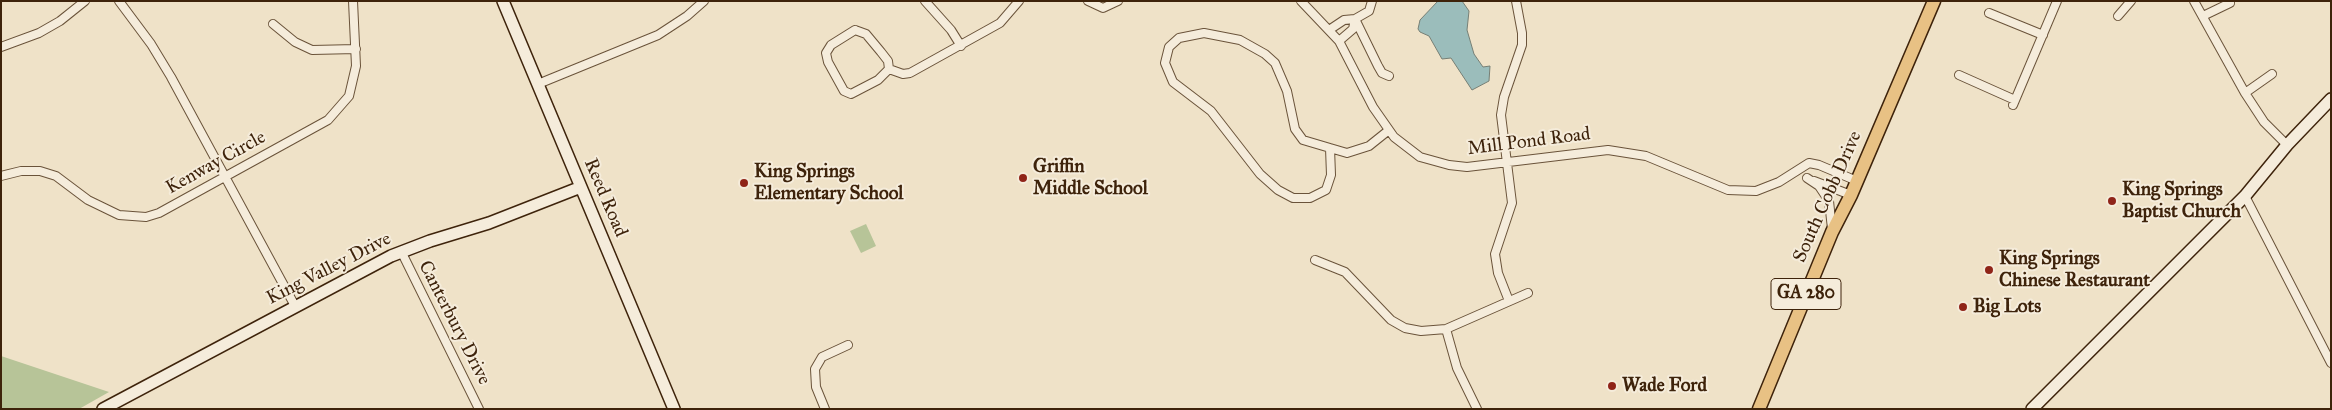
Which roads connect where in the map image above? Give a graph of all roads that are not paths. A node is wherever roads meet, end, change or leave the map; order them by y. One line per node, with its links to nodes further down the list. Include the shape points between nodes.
1 (85, 1): 27 (street, via 39,33)
2 (119, 1): 42 (street, via 172,77)
3 (353, 1): 28 (street, Kenway Circle)
4 (503, 1): 33 (street, Reed Road)
5 (704, 1): 33 (street, via 658,35)
6 (924, 1): 26 (street)
7 (1019, 1): 26 (street, via 1000,23)
8 (1088, 1): 9 (street, via 1103,8)
9 (1118, 1)
10 (1301, 1): 23 (street, Mill Pond Road)
11 (1372, 1): 21 (street, via 1369,11)
12 (1516, 1): 39 (street, via 1522,45 1501,106)
13 (1934, 1): 44 (main road, South Cobb Drive / GA 280)
14 (2057, 1): 24 (street)
15 (2131, 1): 19 (street)
16 (2194, 1): 20 (street)
17 (2230, 3): 20 (street)
18 (1989, 13): 24 (street)
19 (2118, 16)
20 (2202, 16): 34 (street)
21 (1355, 20): 23 (street, via 1344,20); 25 (street, via 1353,29); 32 (street, via 1382,73)
22 (273, 24): 28 (street, via 295,42 312,50)
23 (1329, 30): 25 (street, Mill Pond Road)
24 (2043, 36): 31 (street, via 2014,102)
25 (1339, 41): 36 (street, Mill Pond Road, via 1373,107)
26 (961, 46): 29 (street, via 910,73)
27 (1, 47)
28 (356, 49): 42 (street, Kenway Circle, via 356,66 348,96 328,120)
29 (888, 69): 29 (street, via 884,56 860,30 843,36 826,53 847,94 859,92)
30 (2272, 74): 34 (street)
31 (1959, 75)
32 (1389, 76)
33 (538, 84): 45 (street, Reed Road)
34 (2244, 93): 37 (street, via 2264,122)
35 (2331, 99): 37 (street)
36 (1389, 130): 38 (street, via 1369,146 1347,152); 39 (street, Mill Pond Road, via 1420,157 1448,165 1467,167)
37 (2287, 145): 47 (street)
38 (1330, 148): 38 (street, via 1303,140 1296,129 1288,91 1275,63 1265,54 1240,40 1216,34 1187,35 1169,47 1165,63 1172,82 1211,111 1260,174 1278,190 1293,198 1310,198 1326,190 1331,175)
39 (1508, 162): 40 (street, Mill Pond Road, via 1619,150 1646,156 1713,186 1740,192 1756,191); 52 (street, via 1512,203 1494,258)
40 (1799, 170): 43 (street); 44 (street, Mill Pond Road, via 1809,163)
41 (1, 176): 42 (street, Kenway Circle, via 32,170 49,173 99,206 119,215 138,218 159,212)
42 (225, 176): 53 (street)
43 (1807, 178): 46 (street); 48 (street, via 1819,186 1829,201)
44 (1857, 181): 46 (main road, South Cobb Drive / GA 280)
45 (581, 187): 49 (street, King Valley Drive, via 489,223); 59 (street, Reed Road)
46 (1851, 195): 48 (main road, South Cobb Drive / GA 280)
47 (2245, 196): 56 (street); 63 (street)
48 (1832, 232): 62 (main road, South Cobb Drive / GA 280)
49 (400, 251): 53 (street, King Valley Drive); 58 (street, Canterbury Drive)
50 (1315, 260): 54 (street, via 1346,272 1398,324 1421,331)
51 (1528, 293): 52 (street)
52 (1510, 301): 54 (street)
53 (295, 306): 57 (street, King Valley Drive)
54 (1446, 329): 61 (street, via 1457,368)
55 (848, 345): 60 (street, via 822,357 815,369 816,387)
56 (2331, 362)
57 (103, 409)
58 (479, 409)
59 (674, 409)
60 (825, 409)
61 (1477, 409)
62 (1759, 409)
63 (2032, 409)

